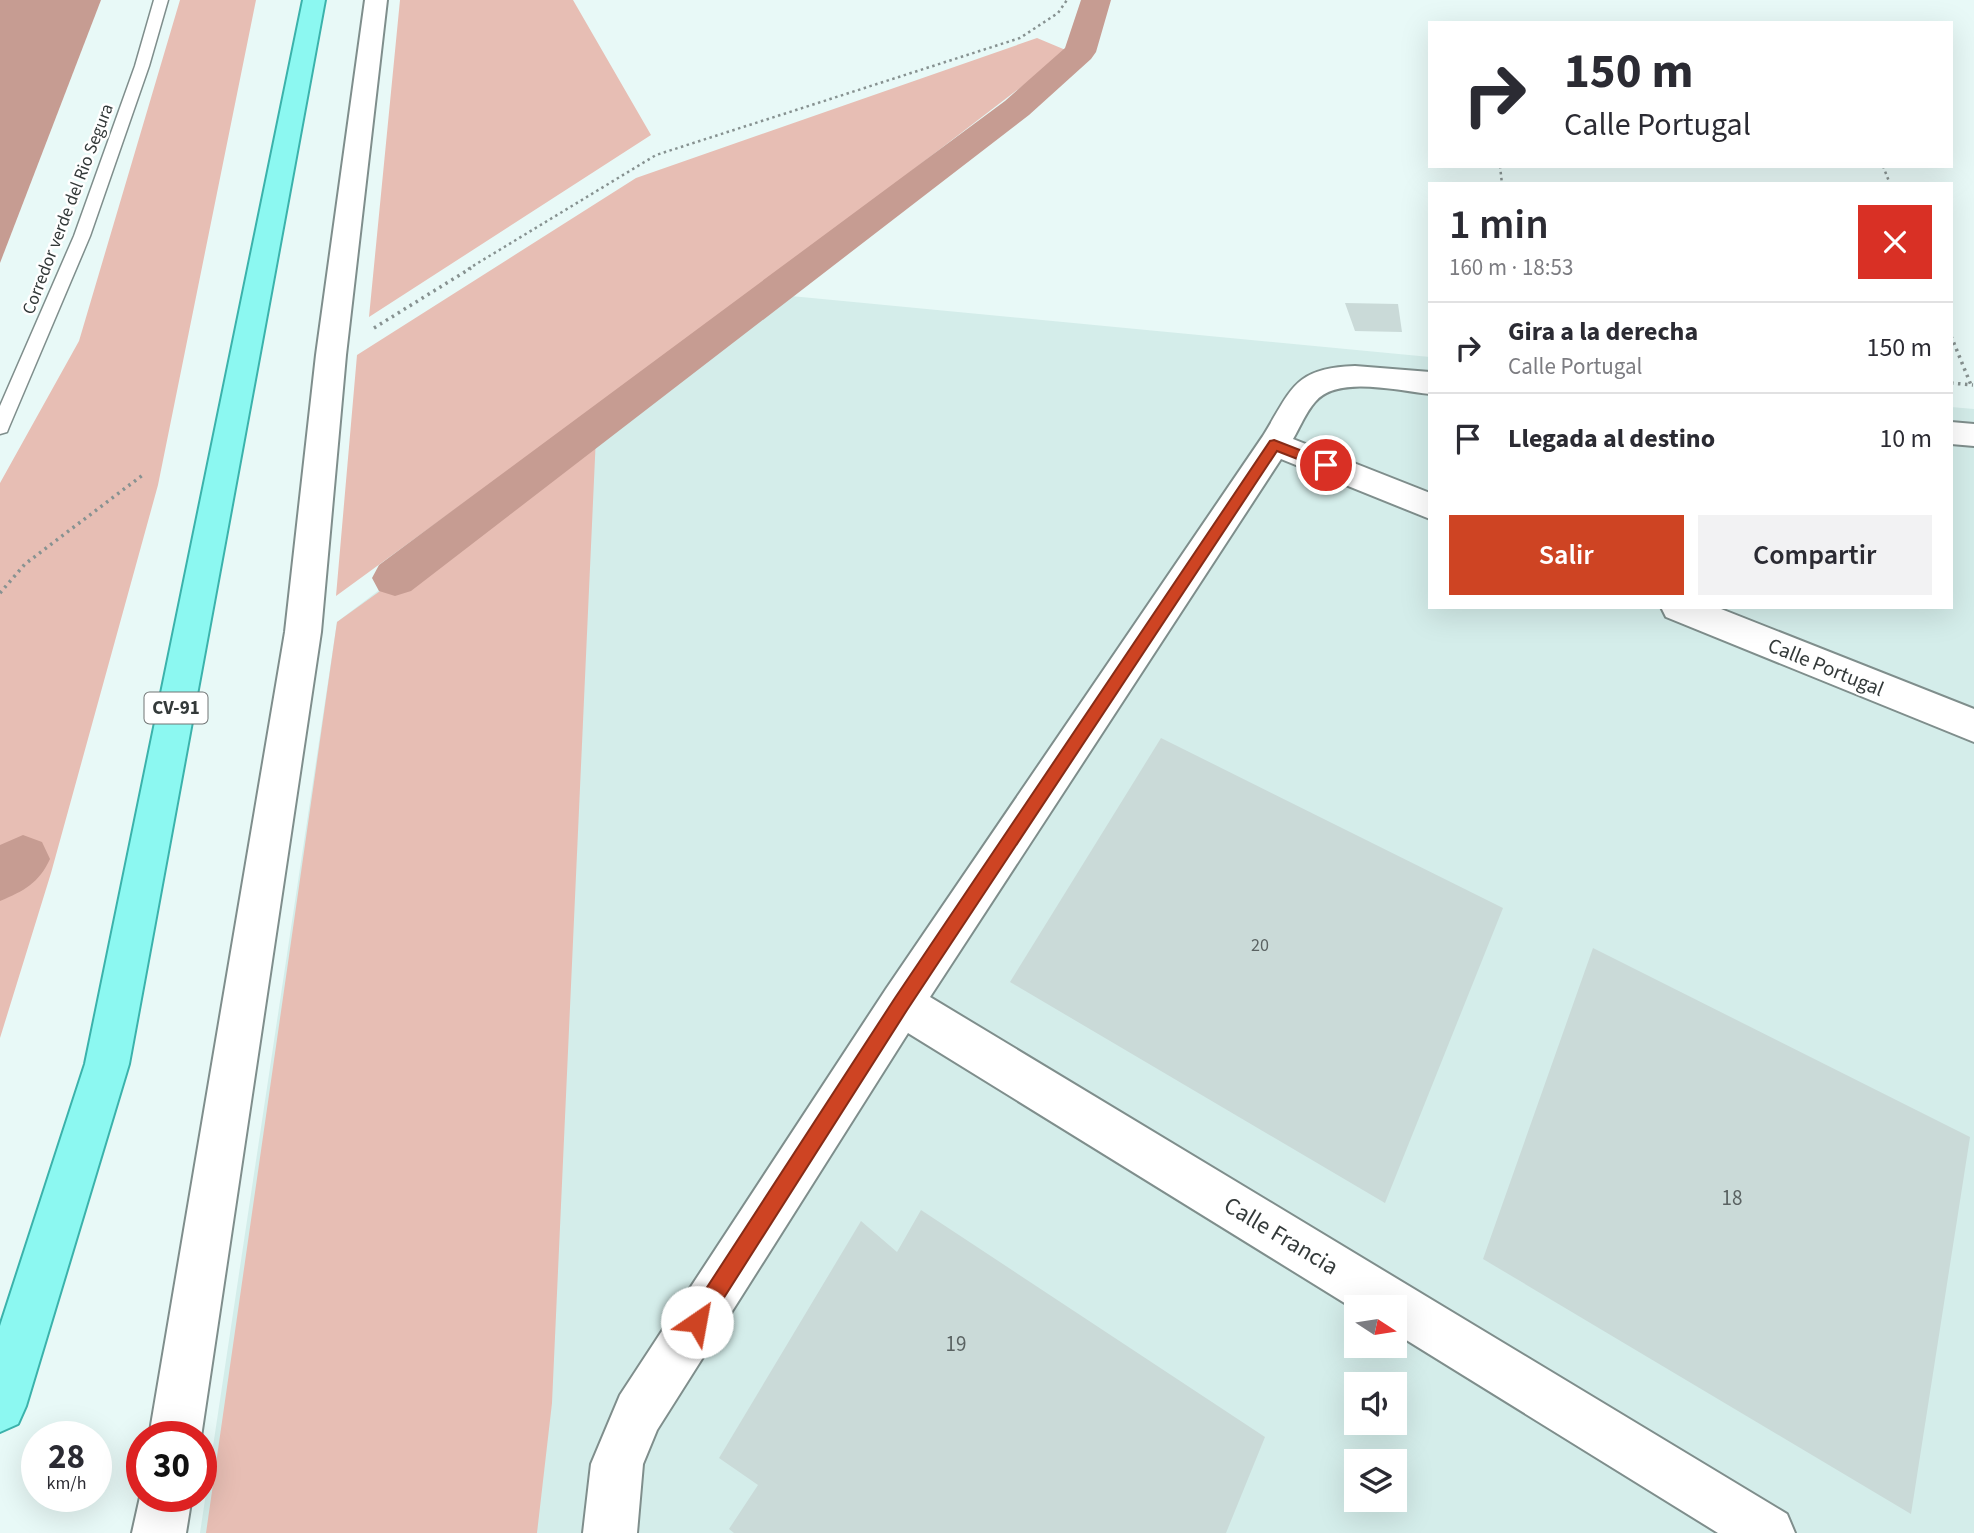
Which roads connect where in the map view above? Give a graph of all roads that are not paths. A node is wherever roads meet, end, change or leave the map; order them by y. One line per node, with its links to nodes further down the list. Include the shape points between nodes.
1 (161, 0): 5 (lane, Corredor verde del Rio Segura, via 82,236)
2 (314, 0): 13 (main road, CV-91, via 107,1063)
3 (376, 0): 14 (street, via 331,355 303,632)
4 (1428, 383): 8 (street, via 1326,377 1305,393)
5 (0, 427)
6 (1953, 433): 7 (street)
7 (1974, 435)
8 (1274, 444): 9 (street); 12 (street)
9 (1428, 506)
10 (1683, 609): 11 (street, Calle Portugal)
11 (1974, 726)
12 (901, 1004): 17 (street, via 638,1413 617,1464); 18 (street, Calle Francia)
13 (0, 1406)
14 (177, 1421)
15 (162, 1512): 16 (street)
16 (159, 1533)
17 (610, 1533)
18 (1768, 1533)

